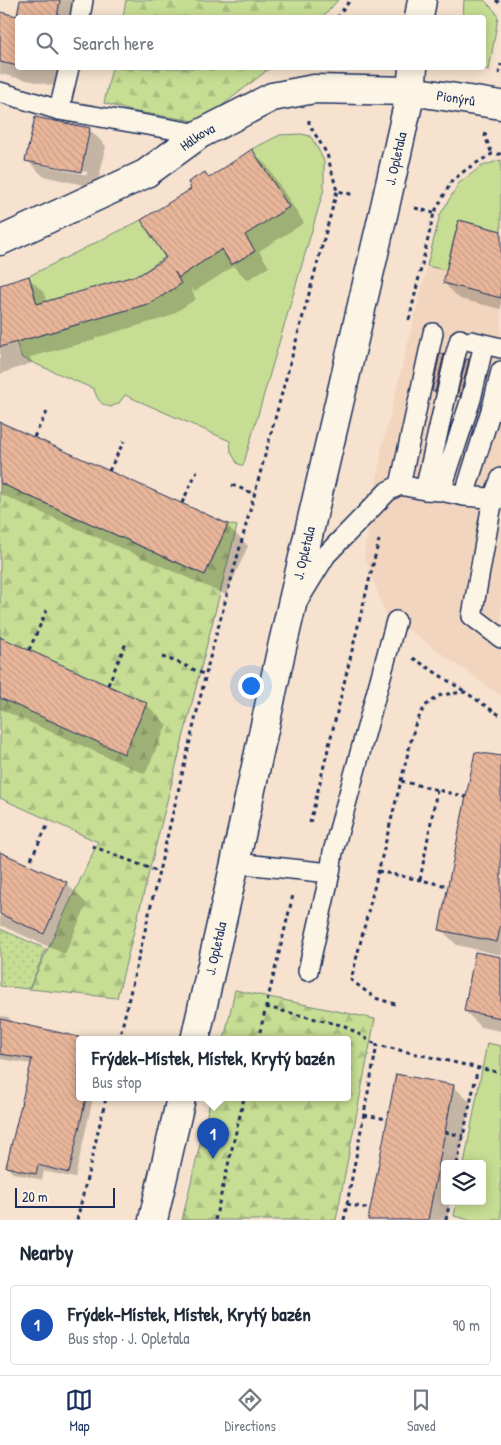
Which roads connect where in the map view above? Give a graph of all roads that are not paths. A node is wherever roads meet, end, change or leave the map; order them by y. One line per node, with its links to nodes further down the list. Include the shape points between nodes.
1 (84, 0): 3 (lane)
2 (422, 0): 4 (main road)
3 (81, 15)
4 (420, 15)
5 (69, 70): 9 (lane)
6 (412, 80): 8 (main road, Pionýrů); 10 (main road, Hálkova, via 314,89 272,97); 20 (main road, J. Opletala)
7 (0, 94): 9 (lane)
8 (501, 105)
9 (59, 110): 10 (lane)
10 (200, 134): 11 (main road, Hálkova, via 145,174)
11 (0, 241)
12 (457, 348): 13 (lane); 16 (lane, via 426,338 421,389); 17 (lane)
13 (488, 351): 17 (lane)
14 (501, 371): 18 (lane)
15 (501, 478): 19 (lane)
16 (400, 485): 17 (lane); 20 (lane, via 388,491 326,556)
17 (433, 491): 18 (lane)
18 (464, 496): 19 (lane)
19 (497, 498): 22 (lane, via 472,616)
20 (291, 610): 23 (main road, J. Opletala)
21 (396, 620): 24 (lane)
22 (501, 638)
23 (235, 863): 24 (lane); 26 (main road, J. Opletala)
24 (330, 873): 25 (lane)
25 (308, 971)
26 (196, 1036)
27 (180, 1101): 28 (main road)
28 (153, 1220)

